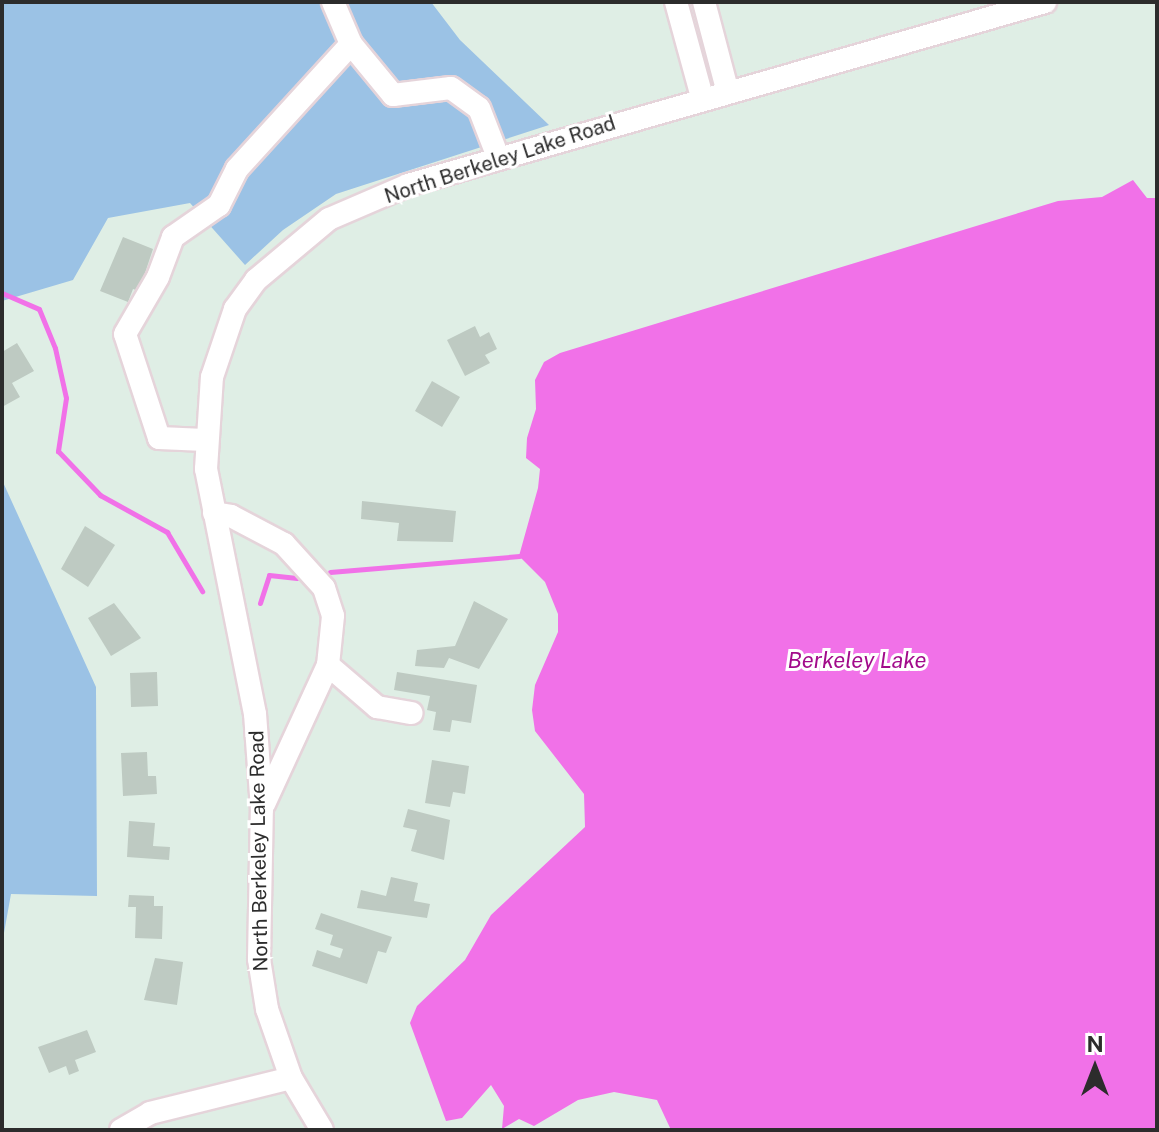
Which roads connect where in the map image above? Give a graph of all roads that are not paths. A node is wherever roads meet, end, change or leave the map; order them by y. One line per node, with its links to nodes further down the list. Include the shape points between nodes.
1 (333, 2): 5 (street)
2 (676, 2): 7 (street)
3 (704, 2): 6 (street)
4 (1045, 2): 6 (street, North Berkeley Lake Road)
5 (351, 44): 8 (street, via 393,95 451,88 479,108); 9 (street, via 237,169 219,205 173,237 158,277 125,334 159,438)
6 (727, 89): 7 (street, North Berkeley Lake Road)
7 (702, 97): 8 (street, North Berkeley Lake Road)
8 (498, 157): 9 (street, North Berkeley Lake Road, via 408,185 329,219 256,280 235,309 217,355)
9 (205, 440): 10 (street, North Berkeley Lake Road)
10 (214, 513): 11 (street, via 231,516 284,544 324,588 333,616); 13 (street, North Berkeley Lake Road, via 255,714)
11 (328, 665): 12 (street, via 377,707); 13 (street)
12 (411, 713)
13 (262, 809): 14 (street, North Berkeley Lake Road, via 259,959 267,1009)
14 (291, 1078): 15 (street, via 164,1109); 16 (street, North Berkeley Lake Road)
15 (121, 1130)
16 (322, 1130)

